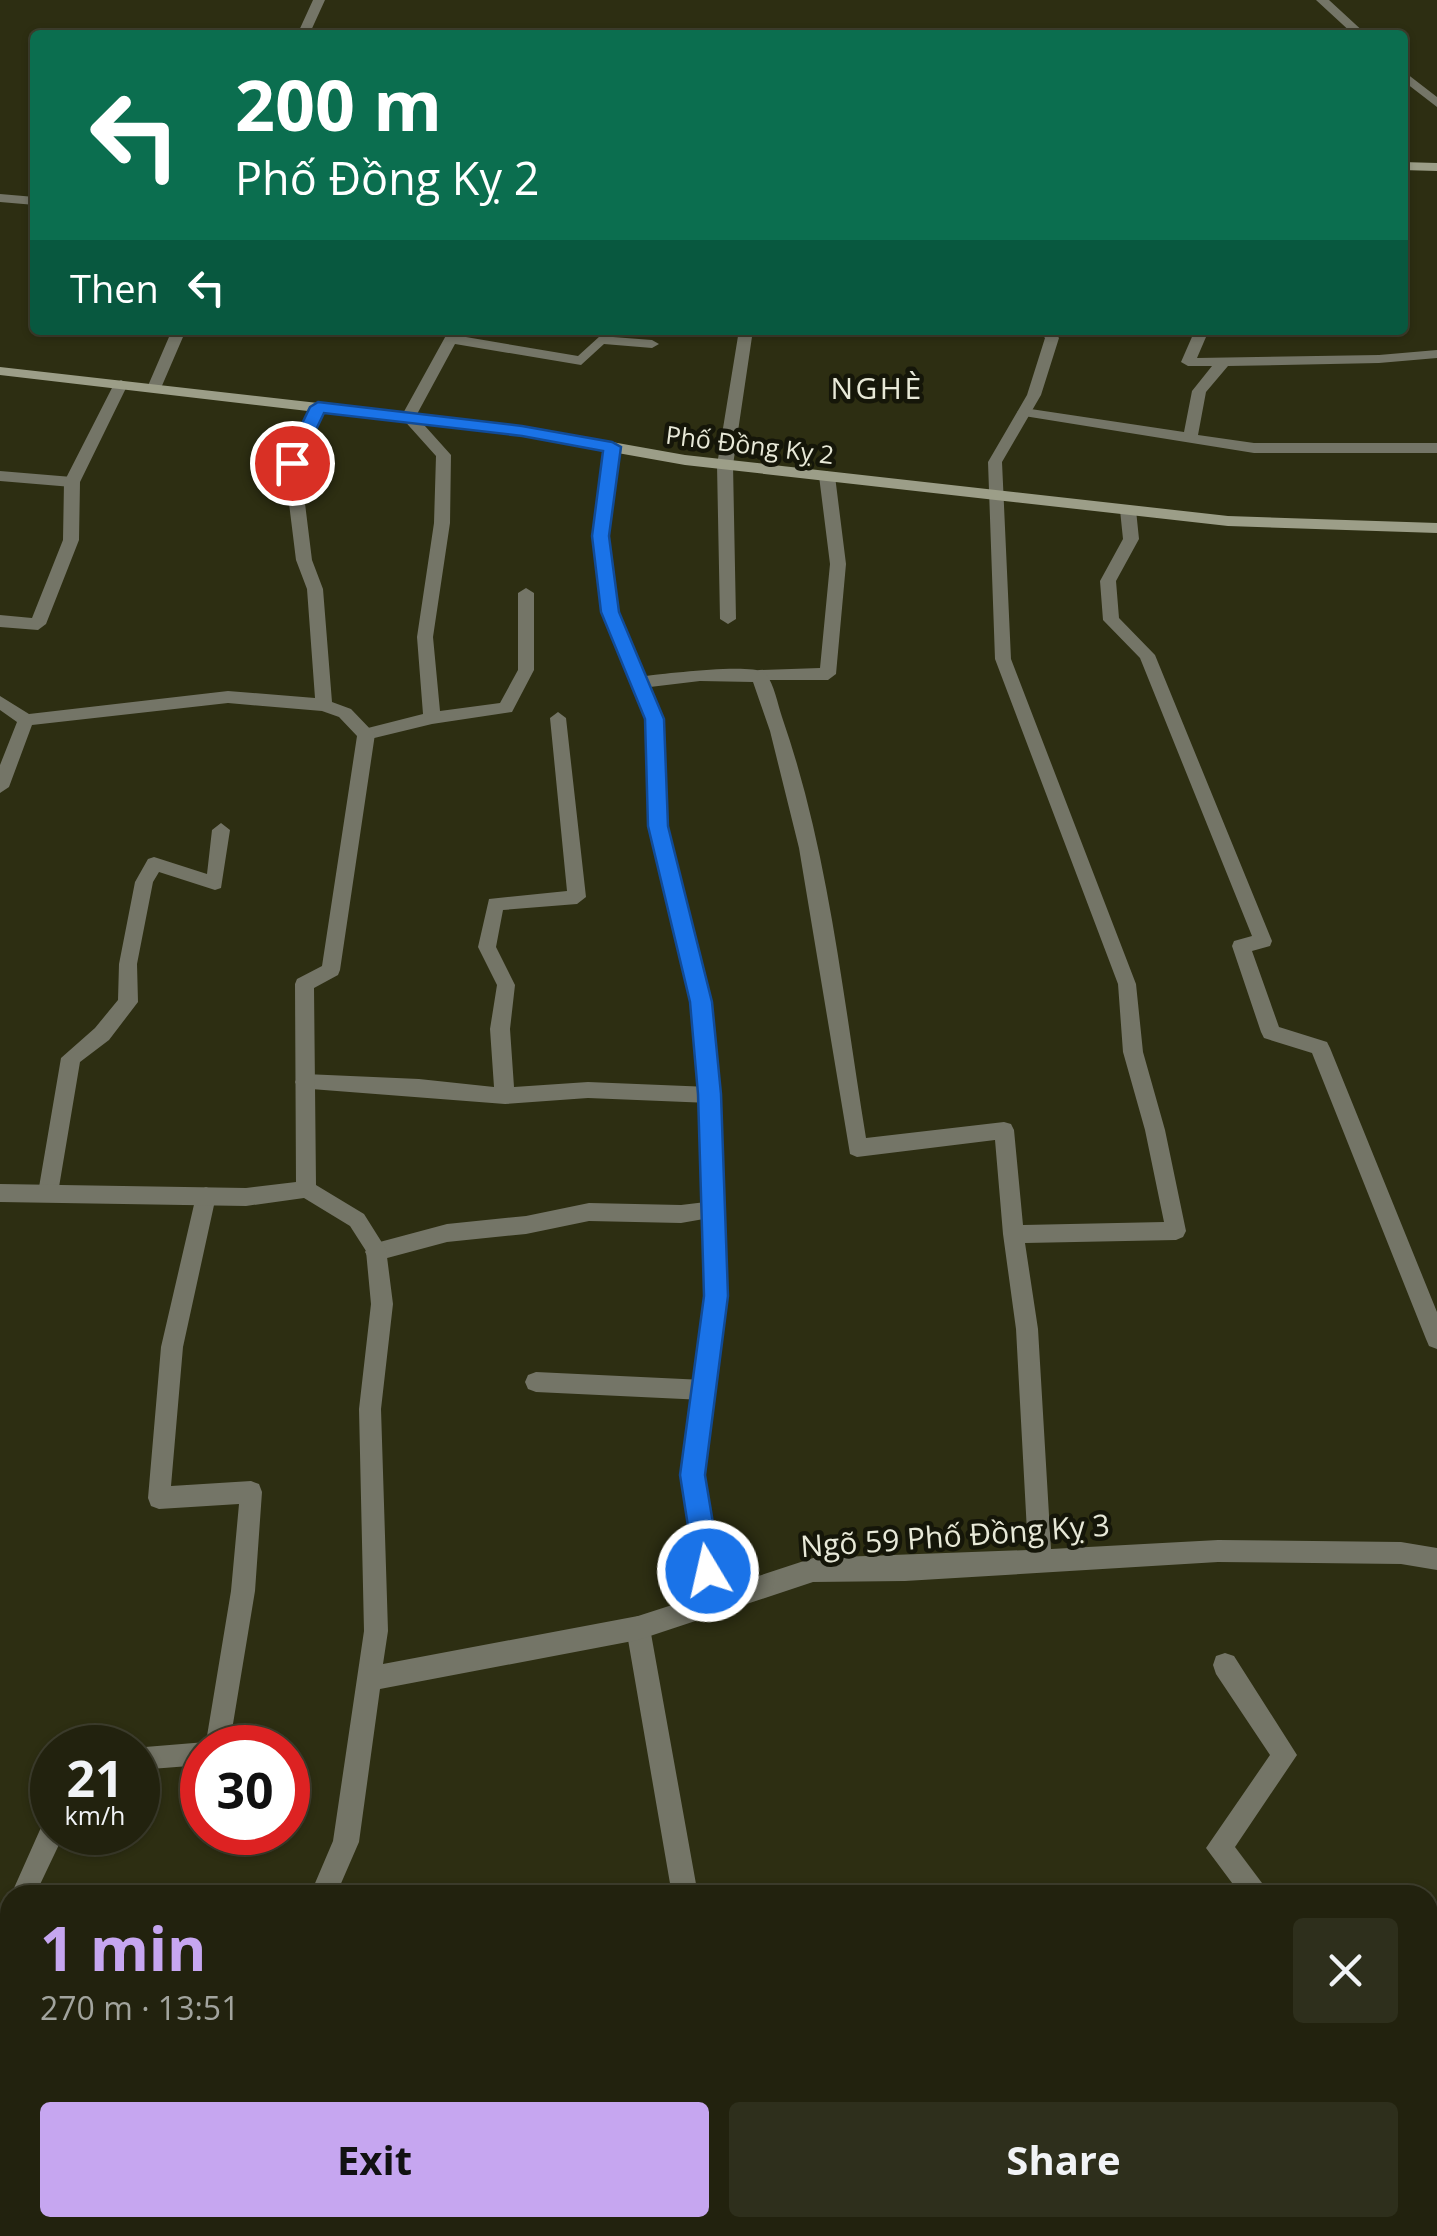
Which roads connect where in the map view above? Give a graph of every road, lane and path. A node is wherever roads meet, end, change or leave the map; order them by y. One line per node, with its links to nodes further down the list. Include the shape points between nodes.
1 (318, 0): 3 (street)
2 (1322, 0): 4 (street)
3 (305, 30)
4 (1355, 30)
5 (1408, 78): 6 (street)
6 (1437, 103)
7 (1408, 166): 8 (street)
8 (1437, 167)
9 (0, 198): 10 (street)
10 (30, 201)
11 (177, 335): 21 (street)
12 (453, 335): 16 (street, via 581,361 600,340); 24 (street)
13 (745, 335): 28 (street)
14 (1049, 335): 23 (street)
15 (1200, 335): 18 (street, via 1188,362)
16 (652, 344)
17 (1437, 354): 18 (street)
18 (1224, 361): 25 (street, via 1198,391)
19 (0, 370): 20 (street, Phố Đồng Kỵ 2)
20 (121, 384): 21 (street, Phố Đồng Kỵ 2); 31 (street)
21 (154, 388): 22 (street, Phố Đồng Kỵ 2)
22 (318, 407): 24 (street, Phố Đồng Kỵ 2); 41 (street, via 292,463 306,574 315,589)
23 (1024, 412): 25 (street); 32 (street, via 996,462)
24 (408, 418): 26 (street, Phố Đồng Kỵ 2); 42 (street, via 444,455 442,524 425,637)
25 (1190, 438): 27 (street, via 1254,448)
26 (612, 447): 28 (street, Phố Đồng Kỵ 2); 39 (street, via 600,536 614,627)
27 (1437, 448)
28 (724, 464): 30 (street, Phố Đồng Kỵ 2); 36 (street)
29 (0, 476): 31 (street)
30 (827, 476): 32 (street, Phố Đồng Kỵ 2); 38 (street, via 838,564 828,674)
31 (72, 482): 37 (street, via 71,540 38,624)
32 (994, 495): 33 (street, Phố Đồng Kỵ 2); 56 (street, via 1003,660 1127,984 1133,1052 1176,1232)
33 (1128, 510): 34 (street, Phố Đồng Kỵ 2, via 1228,521); 58 (street, via 1131,538 1108,581 1110,620 1147,655 1262,941 1242,946 1271,1032 1320,1048)
34 (1437, 528)
35 (526, 593): 42 (street, via 526,670 506,708)
36 (728, 619)
37 (0, 620)
38 (759, 676): 39 (street); 56 (street, via 780,731 803,831 858,1148 1004,1130)
39 (639, 683): 49 (street, via 654,719 658,826 701,1002)
40 (0, 702): 44 (street)
41 (324, 705): 44 (street, via 228,697); 45 (street, via 345,713)
42 (432, 718): 45 (street)
43 (558, 718): 50 (street, via 577,897 495,904 486,947 506,985 500,1030)
44 (26, 720): 46 (street)
45 (366, 734): 48 (street, via 331,970 304,984)
46 (0, 788)
47 (221, 830): 53 (street, via 215,883 154,864 144,882 128,964 128,1002 71,1058)
48 (305, 1082): 50 (street); 51 (street)
49 (710, 1094): 50 (street, via 588,1090); 55 (street)
50 (505, 1096)
51 (306, 1189): 54 (street); 57 (street, via 357,1220)
52 (0, 1192): 53 (street)
53 (48, 1193): 54 (street)
54 (206, 1196): 67 (street, via 172,1347 159,1498 251,1492)
55 (714, 1210): 57 (street, via 588,1212 448,1233); 60 (street, via 716,1296)
56 (1013, 1234): 62 (street, via 1028,1329)
57 (376, 1252): 66 (street, via 382,1304 370,1409 376,1631)
58 (1437, 1339)
59 (536, 1382): 60 (street)
60 (704, 1390): 63 (street, via 692,1475)
61 (1437, 1559): 62 (street, Ngõ 59 Phố Đồng Kỵ 3, via 1218,1551)
62 (1040, 1561): 63 (street, Ngõ 59 Phố Đồng Kỵ 3, via 813,1570)
63 (713, 1603): 64 (street, Ngõ 59 Phố Đồng Kỵ 3)
64 (638, 1628): 66 (street, Ngõ 59 Phố Đồng Kỵ 3); 71 (street)
65 (1225, 1665): 72 (street, via 1285,1755 1219,1848)
66 (369, 1679): 70 (street, via 346,1842)
67 (222, 1725)
68 (41, 1855): 69 (street)
69 (27, 1885)
70 (327, 1885)
71 (683, 1885)
72 (1250, 1885)

